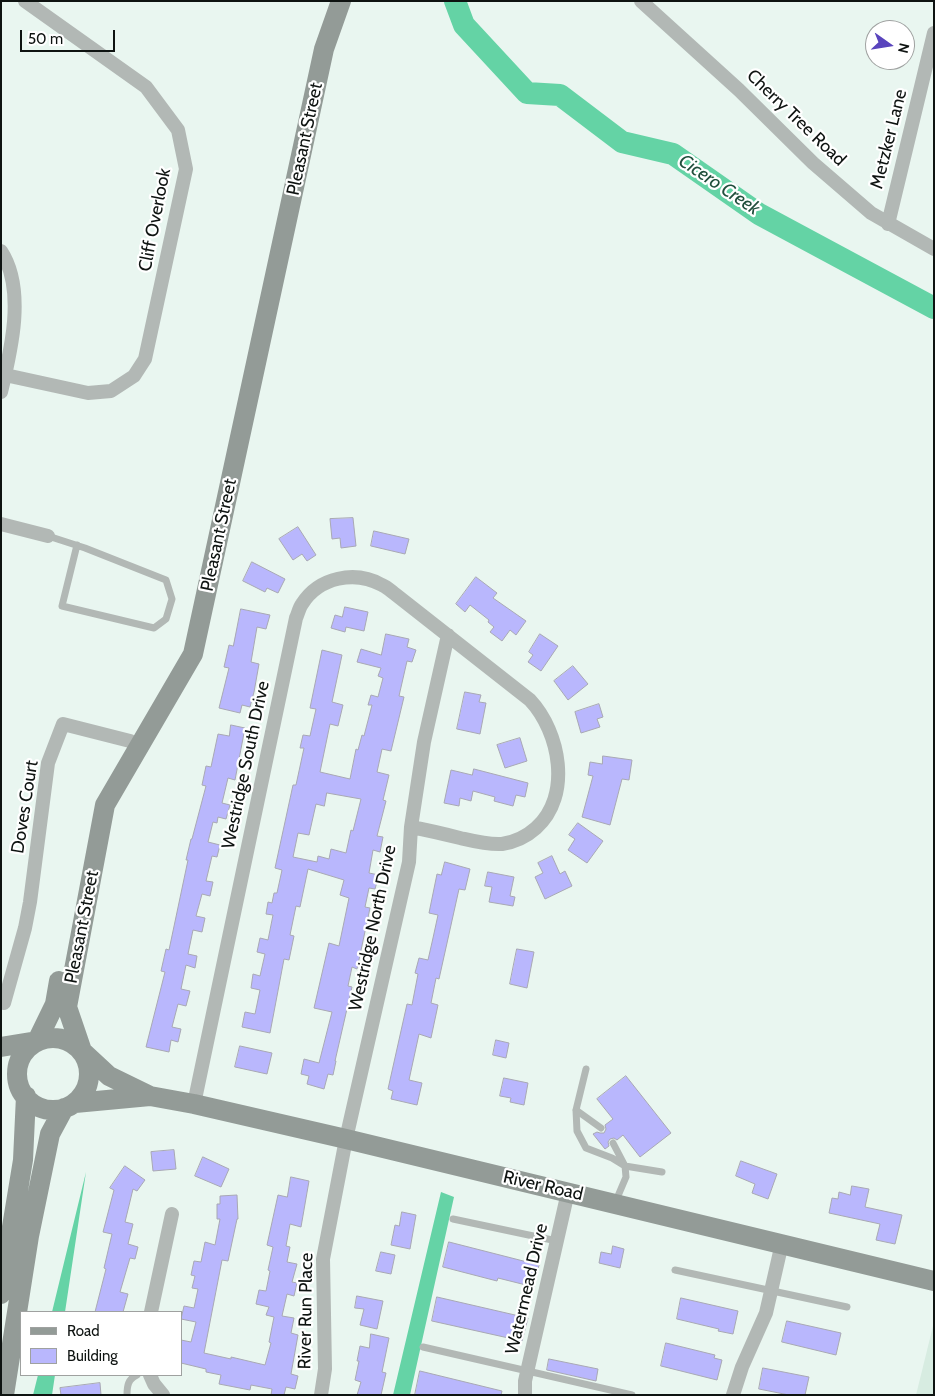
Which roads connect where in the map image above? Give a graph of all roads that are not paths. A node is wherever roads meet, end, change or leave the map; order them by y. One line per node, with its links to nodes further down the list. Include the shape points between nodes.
1 (25, 1): 9 (street, Cliff Overlook, via 146,88 178,130 186,169 145,359 134,376 111,390 88,393)
2 (327, 1): 15 (main road, Pleasant Street, via 312,45 180,654)
3 (341, 1): 15 (main road, Pleasant Street, via 324,49 192,654)
4 (641, 1): 6 (street, Cherry Tree Road, via 740,90 813,162)
5 (934, 34): 6 (street, Metzker Lane)
6 (888, 224): 7 (street, Cherry Tree Road)
7 (934, 250)
8 (1, 251): 9 (street, via 13,278 15,318)
9 (3, 374): 10 (street)
10 (1, 392)
11 (1, 524): 12 (street)
12 (48, 536): 13 (lane)
13 (77, 545): 13 (lane, via 166,580 172,599 166,619 154,628 62,606)
14 (448, 635): 16 (street, Westridge North Drive, via 424,742); 16 (street, Westridge South Drive, via 540,710 558,765 556,795 543,822 518,840 500,844); 25 (street, Westridge South Drive, via 395,594 368,579 346,577 332,580 310,594 301,605)
15 (134, 745): 17 (street, Doves Court, via 63,724 48,763 30,902); 18 (main road, Pleasant Street, via 93,801 55,1004); 20 (main road, Pleasant Street, via 105,805 67,1007)
16 (411, 827): 29 (street, Westridge North Drive, via 409,862)
17 (4, 1003)
18 (37, 1041): 19 (main road); 20 (main road, via 61,1038); 23 (main road, via 20,1059 18,1071)
19 (1, 1047)
20 (82, 1051): 24 (main road, River Road, via 109,1076); 26 (main road, via 90,1072 88,1084 83,1094)
21 (586, 1069): 27 (lane)
22 (1, 1070): 23 (main road)
23 (22, 1090): 26 (main road, via 31,1102 41,1108 53,1110); 42 (main road, via 23,1160)
24 (150, 1096): 25 (main road, River Road); 26 (main road, River Road)
25 (194, 1104): 29 (main road, River Road)
26 (70, 1105): 49 (main road, via 50,1134 31,1227)
27 (576, 1110): 28 (lane); 31 (lane, via 577,1131 586,1148)
28 (601, 1128)
29 (346, 1139): 33 (main road, River Road); 52 (street, River Run Place, via 323,1259 326,1370)
30 (613, 1143): 31 (lane)
31 (625, 1166): 32 (lane); 34 (lane, via 626,1177)
32 (662, 1172)
33 (568, 1192): 34 (main road, River Road); 37 (street, Watermead Drive)
34 (615, 1203): 38 (main road, River Road)
35 (172, 1214): 44 (street)
36 (453, 1218): 37 (lane)
37 (557, 1241): 46 (street, Watermead Drive)
38 (782, 1243): 40 (main road, River Road); 41 (street)
39 (675, 1270): 41 (lane)
40 (934, 1281)
41 (771, 1291): 43 (lane); 55 (street, via 766,1313)
42 (1, 1294)
43 (847, 1307)
44 (151, 1311)
45 (423, 1347): 46 (lane)
46 (527, 1371): 53 (street, Watermead Drive); 54 (lane)
47 (134, 1376): 50 (lane, via 127,1384)
48 (150, 1376): 51 (street)
49 (4, 1395)
50 (126, 1395)
51 (163, 1395)
52 (321, 1395)
53 (525, 1395)
54 (632, 1395)
55 (733, 1395)

